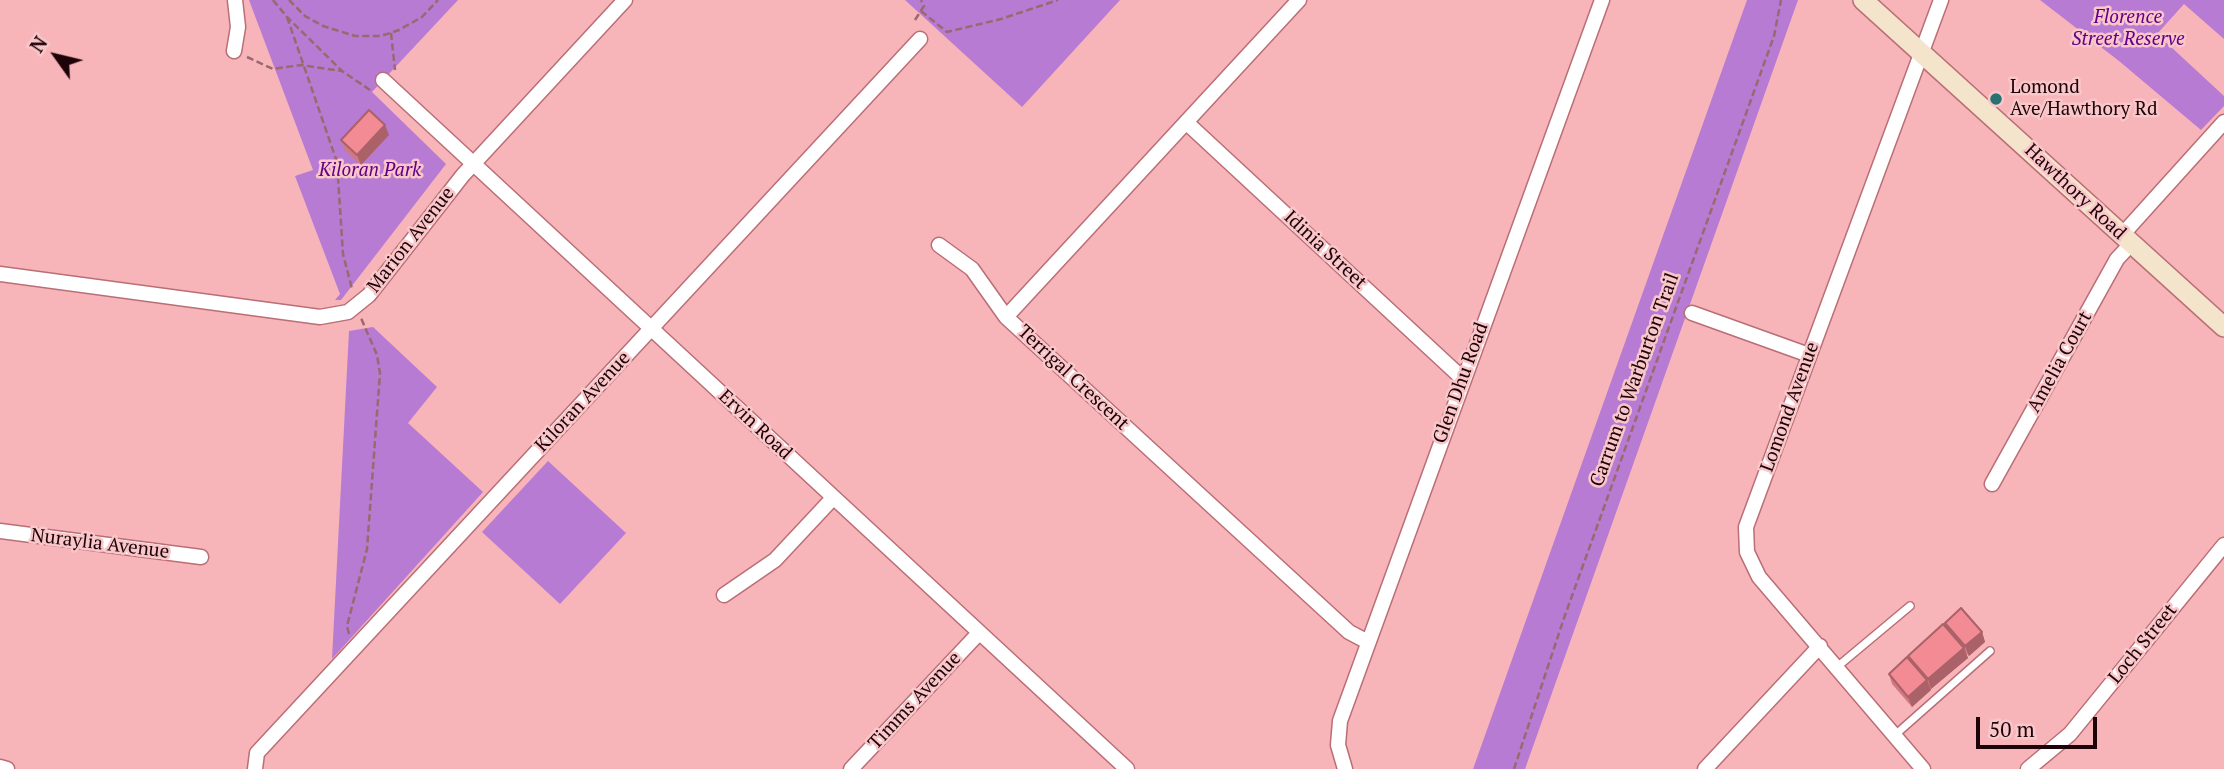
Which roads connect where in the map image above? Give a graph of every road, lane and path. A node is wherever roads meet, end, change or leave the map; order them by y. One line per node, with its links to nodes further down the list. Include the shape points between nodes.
1 (234, 0): 19 (street, via 238,27)
2 (273, 0): 14 (path)
3 (289, 0): 16 (path, via 305,16 339,32 355,36)
4 (438, 0): 16 (path, via 412,25)
5 (625, 0): 27 (street, Marion Avenue)
6 (921, 0): 13 (path)
7 (1058, 0): 13 (path, via 947,32)
8 (1299, 0): 26 (street, Terrigal Crescent)
9 (1602, 0): 37 (street, Glen Dhu Road)
10 (1781, 0): 58 (path, Carrum to Warburton Trail, via 1774,36)
11 (1863, 0): 18 (main road, Hawthory Road)
12 (1941, 0): 18 (street, Lomond Avenue)
13 (921, 11): 15 (path)
14 (287, 17): 20 (path); 22 (path)
15 (915, 20)
16 (391, 33): 21 (path)
17 (920, 39): 35 (street, Kiloran Avenue)
18 (1920, 50): 28 (main road, Hawthory Road); 36 (street, Lomond Avenue)
19 (234, 51): 20 (path, via 273,69)
20 (301, 65): 22 (path); 31 (path, via 337,162 343,254)
21 (395, 70)
22 (342, 71): 24 (path)
23 (383, 80): 27 (street, Ervin Road)
24 (379, 98)
25 (2224, 122): 28 (street, Amelia Court)
26 (1187, 123): 33 (street, Terrigal Crescent); 37 (street, Idinia Street)
27 (473, 164): 31 (street, Marion Avenue); 35 (street, Ervin Road)
28 (2126, 239): 34 (main road, Hawthory Road); 38 (street, Amelia Court)
29 (939, 246): 33 (street, via 972,269)
30 (0, 274): 31 (street, Marion Avenue, via 320,317)
31 (356, 307): 47 (path, via 380,373 367,549 347,626)
32 (1692, 313): 36 (street)
33 (1006, 317): 46 (street, Terrigal Crescent, via 1349,632)
34 (2224, 327)
35 (652, 329): 39 (street, Ervin Road); 47 (street, Kiloran Avenue)
36 (1809, 355): 48 (street, Lomond Avenue, via 1746,527 1747,552 1759,577)
37 (1462, 378): 46 (street, Glen Dhu Road)
38 (1992, 484)
39 (833, 498): 43 (street, via 775,561); 45 (street, Ervin Road)
40 (0, 531): 42 (street, Nuraylia Avenue)
41 (2224, 545): 61 (street, Loch Street, via 2070,734)
42 (201, 557)
43 (724, 595)
44 (1910, 606): 50 (lane)
45 (979, 633): 55 (street, Timms Avenue); 56 (street, Ervin Road)
46 (1368, 642): 57 (street, Glen Dhu Road, via 1340,721 1338,745)
47 (357, 645): 54 (street, Kiloran Avenue, via 257,753)
48 (1820, 646): 50 (street, Lomond Avenue); 59 (street)
49 (1990, 651): 51 (lane)
50 (1838, 667): 51 (street, Lomond Avenue)
51 (1894, 735): 60 (street, Lomond Avenue)
52 (0, 767): 53 (street)
53 (7, 769)
54 (255, 769)
55 (851, 769)
56 (1126, 769)
57 (1345, 769)
58 (1514, 769)
59 (1705, 769)
60 (1923, 769)
61 (2028, 769)

